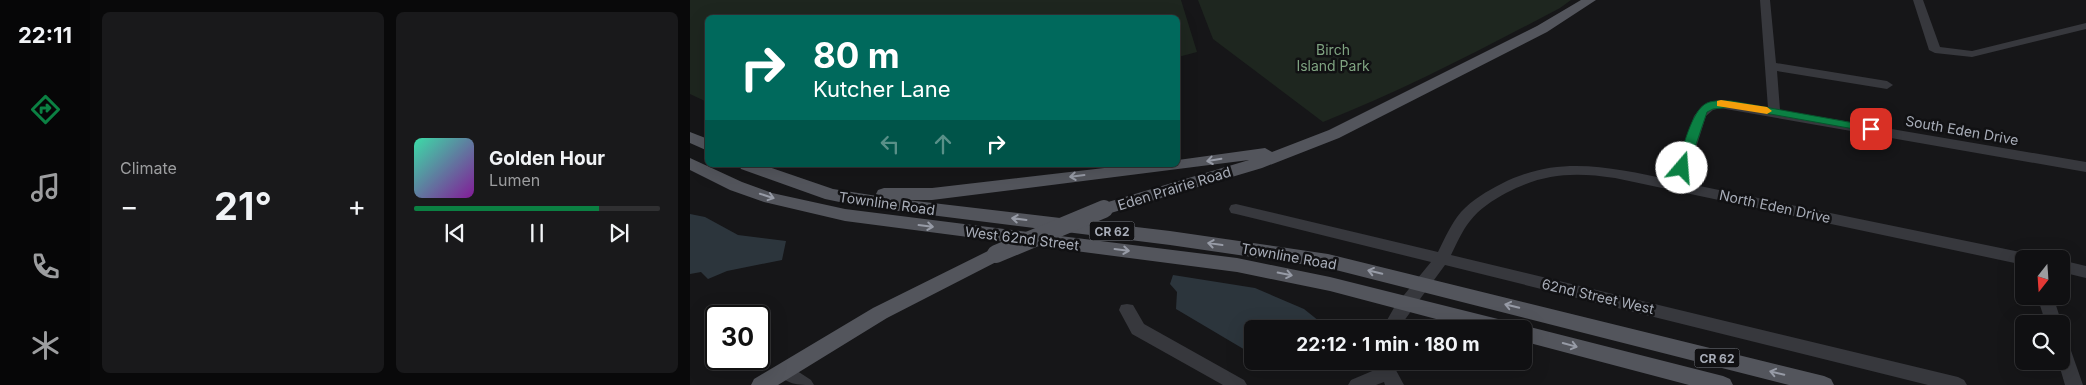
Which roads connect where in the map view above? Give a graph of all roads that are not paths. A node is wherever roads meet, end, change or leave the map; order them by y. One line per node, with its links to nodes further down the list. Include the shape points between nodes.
1 (1590, 0): 8 (main road, Eden Prairie Road, via 1542,29 1361,122)
2 (1765, 0): 5 (street)
3 (1918, 0): 4 (street, via 1935,50 1972,54)
4 (2086, 26)
5 (1770, 66): 6 (street); 7 (street)
6 (1887, 85)
7 (1774, 112): 13 (street, South Eden Drive); 17 (street, South Eden Drive, via 1720,104 1704,110)
8 (1297, 149): 10 (main road, one-way to 10); 29 (main road, Eden Prairie Road, bridge, via 1104,209 996,254 880,313)
9 (690, 163): 16 (main road, West 62nd Street / CR 62)
10 (1180, 165)
11 (753, 167): 15 (main road, Townline Road / CR 62)
12 (1160, 167): 15 (main road, one-way to 15, via 932,194 881,194)
13 (2086, 167)
14 (690, 176): 16 (main road)
15 (800, 184): 23 (main road, Townline Road / CR 62, one-way to 15, via 1249,248 858,200)
16 (736, 186): 24 (main road, West 62nd Street / CR 62, one-way to 24, via 770,198 845,215 1237,265)
17 (1677, 186): 19 (street, North Eden Drive); 20 (street, North Eden Drive, via 1592,169 1568,168 1524,177 1482,200 1471,210)
18 (1236, 209): 20 (street, 62nd Street West)
19 (2015, 257)
20 (1441, 259): 23 (street, North Eden Drive); 38 (street, 62nd Street West)
21 (2070, 268): 22 (street)
22 (2086, 272)
23 (1422, 283): 24 (street, North Eden Drive); 37 (main road, Townline Road / CR 62, one-way to 23)
24 (1408, 303): 26 (street, North Eden Drive); 27 (main road, West 62nd Street / CR 62)
25 (1127, 310): 34 (street, via 1138,329)
26 (1395, 320)
27 (1472, 320)
28 (1532, 336): 36 (main road, CR 62, one-way to 36)
29 (785, 370): 32 (main road, Eden Prairie Road); 33 (street)
30 (2069, 370): 39 (street)
31 (1388, 373): 35 (street)
32 (761, 385)
33 (805, 385)
34 (1238, 385)
35 (1357, 385)
36 (1723, 385)
37 (1824, 385)
38 (1958, 385)
39 (2074, 385)

